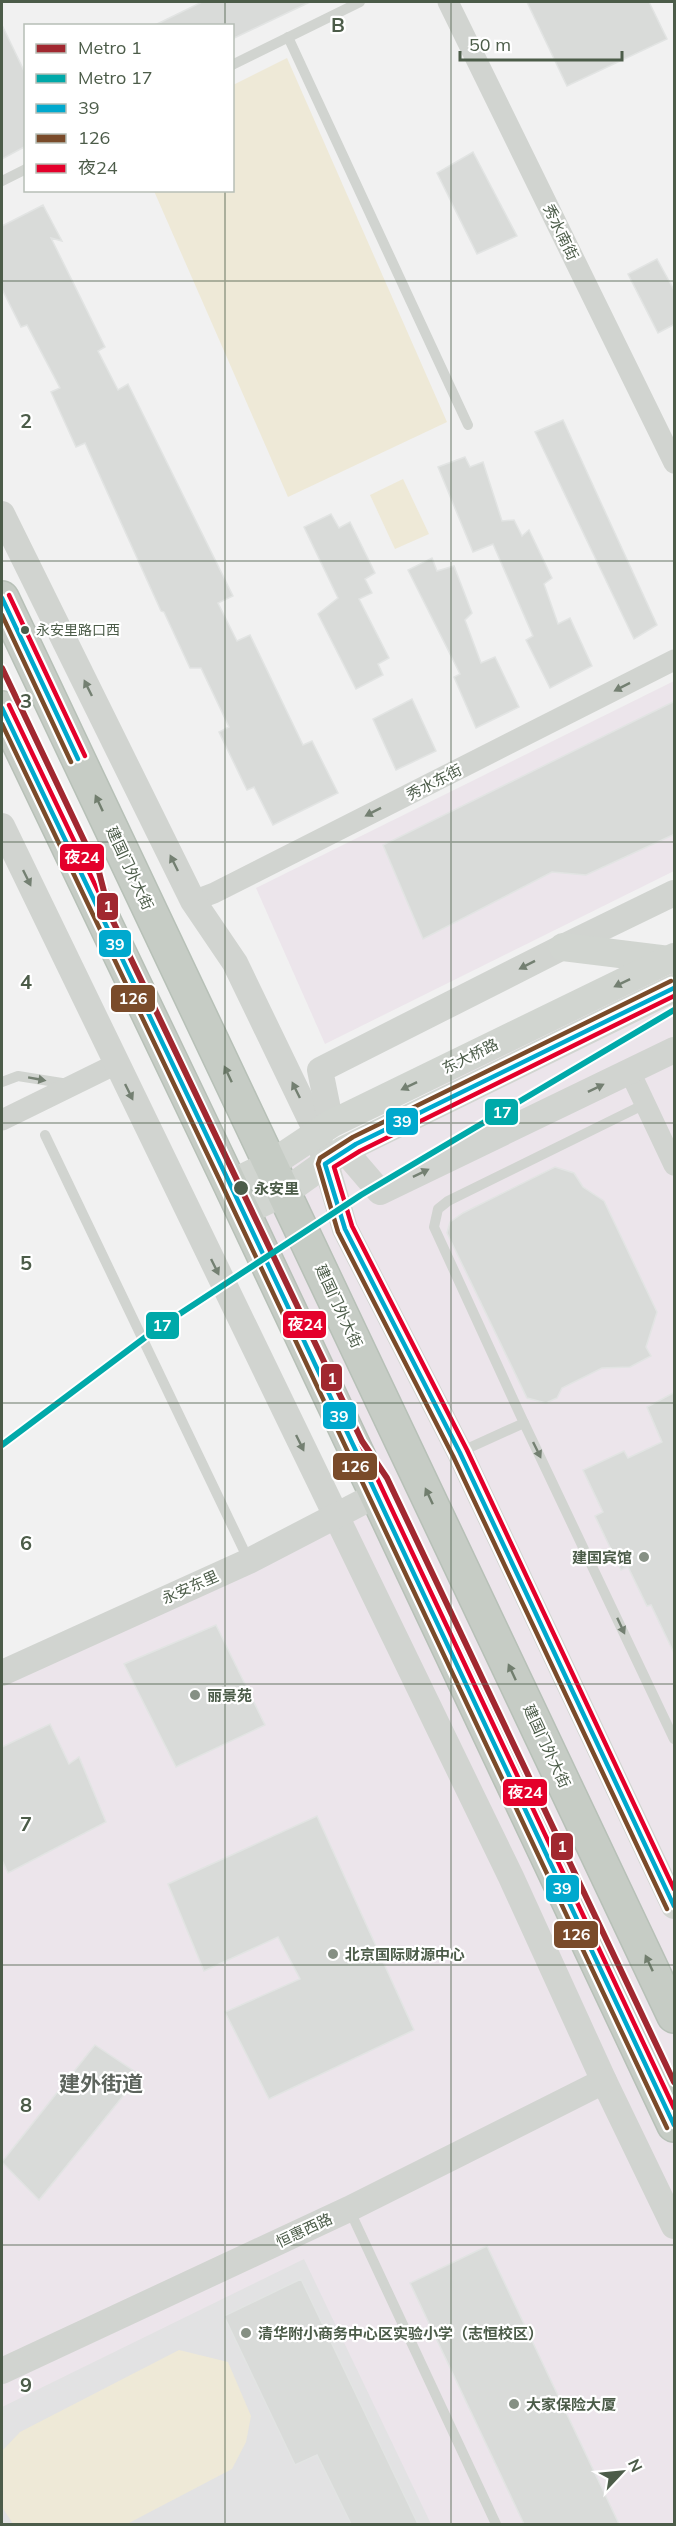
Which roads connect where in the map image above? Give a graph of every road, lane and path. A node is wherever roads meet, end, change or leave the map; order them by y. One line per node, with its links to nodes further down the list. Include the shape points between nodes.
1 (360, 2): 3 (lane)
2 (448, 2): 8 (street, 秀水南街)
3 (288, 37): 4 (lane); 7 (lane)
4 (234, 64)
5 (24, 170): 6 (lane)
6 (2, 181)
7 (468, 425)
8 (675, 463)
9 (2, 513): 15 (street, one-way to 9)
10 (2, 598): 30 (highway, 建国门外大街, one-way to 10)
11 (675, 660): 15 (street, 秀水东街, one-way to 15)
12 (2, 708): 31 (highway)
13 (2, 826): 20 (street, one-way to 20)
14 (675, 893): 16 (street)
15 (193, 901): 26 (street, one-way to 15, via 235,963)
16 (563, 947): 17 (main road); 26 (street, one-way to 26, via 320,1070)
17 (672, 958): 26 (main road, 东大桥路, one-way to 26)
18 (675, 988): 28 (main road, 东大桥路)
19 (675, 1050): 21 (street)
20 (116, 1064): 23 (street); 35 (street, one-way to 35)
21 (630, 1072): 24 (street); 28 (street, one-way to 21, via 380,1192)
22 (2, 1082): 23 (lane, one-way to 23, via 18,1076)
23 (74, 1085): 25 (street)
24 (645, 1104): 29 (street); 32 (lane, via 438,1209 434,1227)
25 (2, 1120)
26 (324, 1129): 28 (street); 30 (main road, 东大桥路)
27 (45, 1135): 36 (lane)
28 (334, 1157): 30 (main road, 东大桥路); 33 (street, via 345,1230)
29 (675, 1165)
30 (278, 1178): 31 (main road, 东大桥路); 40 (highway, 建国门外大街, one-way to 30)
31 (236, 1198): 34 (highway)
32 (524, 1424): 33 (lane); 38 (lane, one-way to 38)
33 (460, 1452): 39 (street)
34 (376, 1496): 35 (street, 永安东里); 42 (highway)
35 (337, 1517): 36 (street, 永安东里); 41 (street, via 511,1877)
36 (249, 1561): 37 (street, 永安东里)
37 (2, 1673)
38 (675, 1738)
39 (675, 1906)
40 (675, 2016)
41 (604, 2081): 43 (street, 恒惠西路); 44 (street)
42 (675, 2125)
43 (349, 2209): 45 (street, 恒惠西路); 46 (lane)
44 (675, 2226)
45 (2, 2371)
46 (496, 2524)

